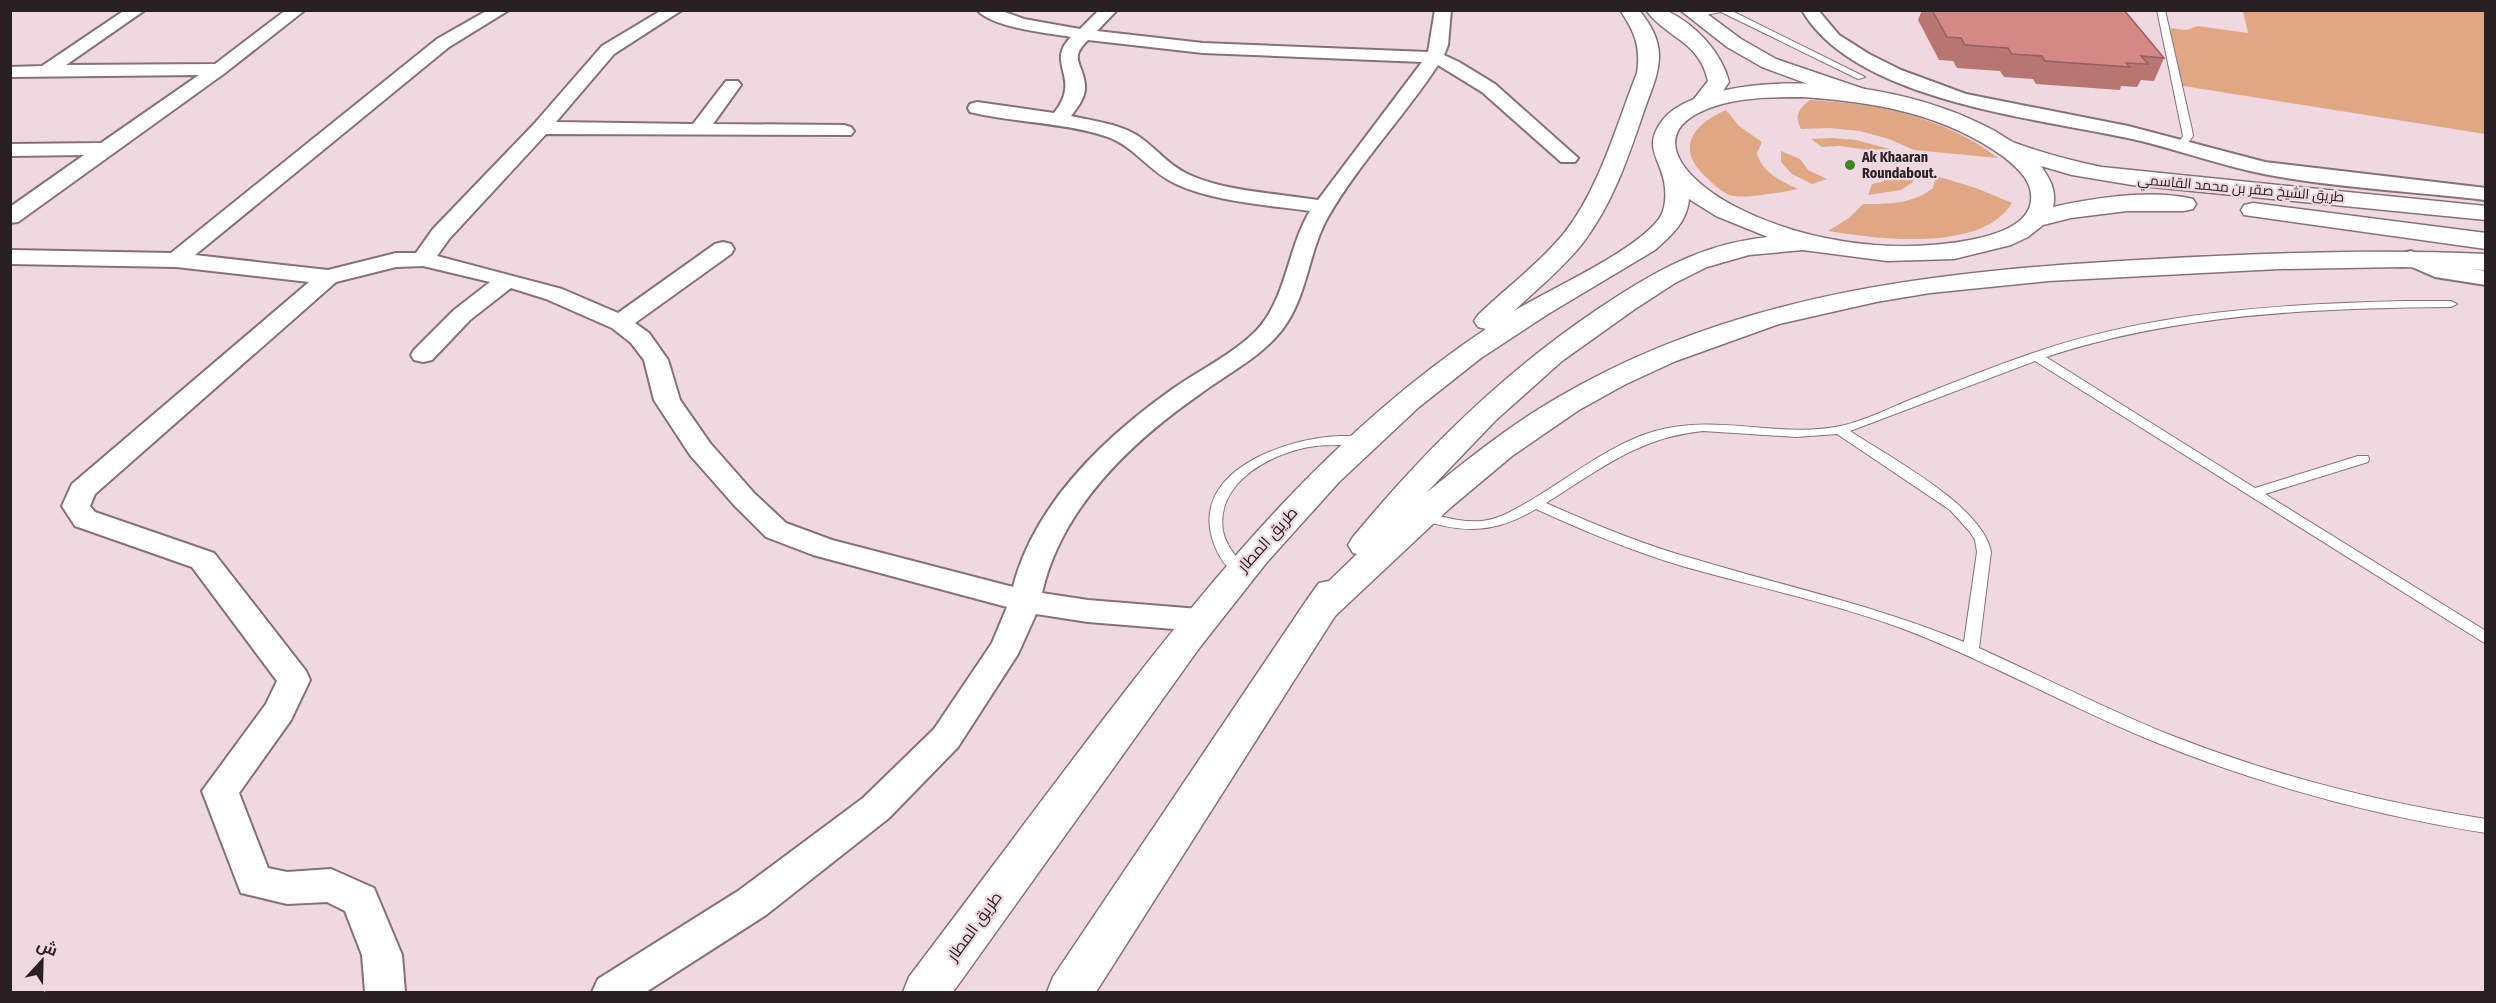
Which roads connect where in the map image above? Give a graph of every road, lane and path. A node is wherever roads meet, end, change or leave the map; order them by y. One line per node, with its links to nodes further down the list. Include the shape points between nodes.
1 (137, 10): 17 (street)
2 (297, 10): 16 (street)
3 (501, 10): 44 (street, via 442,43)
4 (674, 10): 24 (street, via 608,50)
5 (985, 10): 14 (street, via 1009,20)
6 (1109, 10): 14 (street)
7 (1443, 10): 15 (street)
8 (1629, 10): 53 (main road, via 1649,40 1649,62 1601,195 1555,259 1484,325)
9 (1655, 10): 21 (main road, via 1704,51 1715,66 1719,82)
10 (1722, 10): 13 (lane); 20 (lane)
11 (1810, 10): 28 (street, via 1819,24 1842,44 1918,85 1991,107)
12 (2161, 10): 28 (lane, via 2188,136)
13 (1692, 13): 20 (main road, via 1769,63)
14 (1084, 34): 15 (street, via 1204,50); 23 (street, via 1068,54 1076,77 1076,93)
15 (1434, 57): 31 (street, via 1478,80); 34 (street)
16 (219, 69): 17 (street); 29 (street)
17 (46, 71): 18 (street)
18 (10, 72)
19 (732, 85): 25 (street)
20 (1862, 86): 21 (main road, via 1772,90); 27 (main road, via 1948,118)
21 (1701, 104): 32 (main road, طريق المطار, via 1679,117 1666,132 1664,151)
22 (977, 108): 23 (street)
23 (1059, 119): 34 (street, via 1123,136 1161,168 1200,186)
24 (541, 128): 25 (street); 43 (street, via 449,225)
25 (699, 129): 26 (street)
26 (844, 131)
27 (2001, 144): 35 (main road, طريق الشيخ صقر بن محمد القاسمي, via 2056,164 2123,178); 37 (main road, via 2025,162 2040,182 2043,202)
28 (2182, 145): 33 (street, via 2266,168)
29 (106, 149): 30 (street); 36 (street)
30 (10, 150)
31 (1568, 158)
32 (1673, 171): 39 (main road, via 1695,192 1727,212 1768,229); 53 (main road, طريق المطار, via 1678,192 1675,212 1653,240 1537,308)
33 (2486, 194)
34 (1323, 207): 61 (street, via 1306,240 1292,291 1275,323 1247,352 1155,414 1084,484 1039,553)
35 (2486, 213)
36 (10, 217)
37 (2034, 220): 38 (main road, طريق الشيخ صقر بن محمد القاسمي, via 2095,206 2188,204); 39 (main road, via 2011,237 1950,251 1898,253)
38 (2486, 241)
39 (1817, 242): 62 (main road, via 1751,247 1690,264 1570,340 1498,400 1426,472 1354,559)
40 (723, 249): 50 (street)
41 (10, 257): 44 (street)
42 (2411, 258): 45 (main road); 47 (street, via 2450,274); 59 (main road, via 2306,258 1988,277 1899,289 1804,309 1701,341 1609,381 1494,453)
43 (423, 259): 46 (street, via 396,260); 48 (street)
44 (176, 260): 46 (street)
45 (2486, 262)
46 (328, 277): 67 (street, via 82,490 76,506 85,519 203,560 294,680 279,711 220,791 254,880 287,888 331,885 360,900 382,955)
47 (2486, 278)
48 (508, 280): 50 (street, via 554,294); 51 (street, via 462,315)
49 (2451, 304): 52 (lane, via 2336,306 2229,315 2129,331)
50 (620, 323): 61 (street, via 640,338 656,360 667,400 700,449 776,530 823,548)
51 (423, 355)
52 (2036, 356): 54 (lane); 57 (lane)
53 (1450, 368): 55 (main road, طريق المطار)
54 (1840, 430): 58 (lane, via 1802,433 1717,426 1678,429 1642,440); 65 (lane, via 1955,507 1976,529 1984,552)
55 (1364, 440): 60 (main road, طريق المطار); 60 (lane, via 1293,446 1268,455 1237,475 1226,489 1216,520 1225,552)
56 (2363, 459): 57 (lane)
57 (2253, 493): 64 (lane)
58 (1535, 503): 59 (lane, via 1488,525 1453,525); 65 (lane, via 1646,549 1846,604)
59 (1421, 515): 62 (main road)
60 (1239, 570): 63 (main road, طريق المطار)
61 (1025, 601): 63 (street, via 1088,611); 68 (street, via 1007,646 946,738 876,808 752,903)
62 (1318, 610): 70 (main road)
63 (1199, 620): 69 (main road, طريق المطار)
64 (2486, 639)
65 (1971, 650): 66 (lane, via 2118,719 2204,754 2294,784 2387,808)
66 (2486, 826)
67 (385, 993)
68 (612, 993)
69 (926, 993)
70 (1070, 993)

